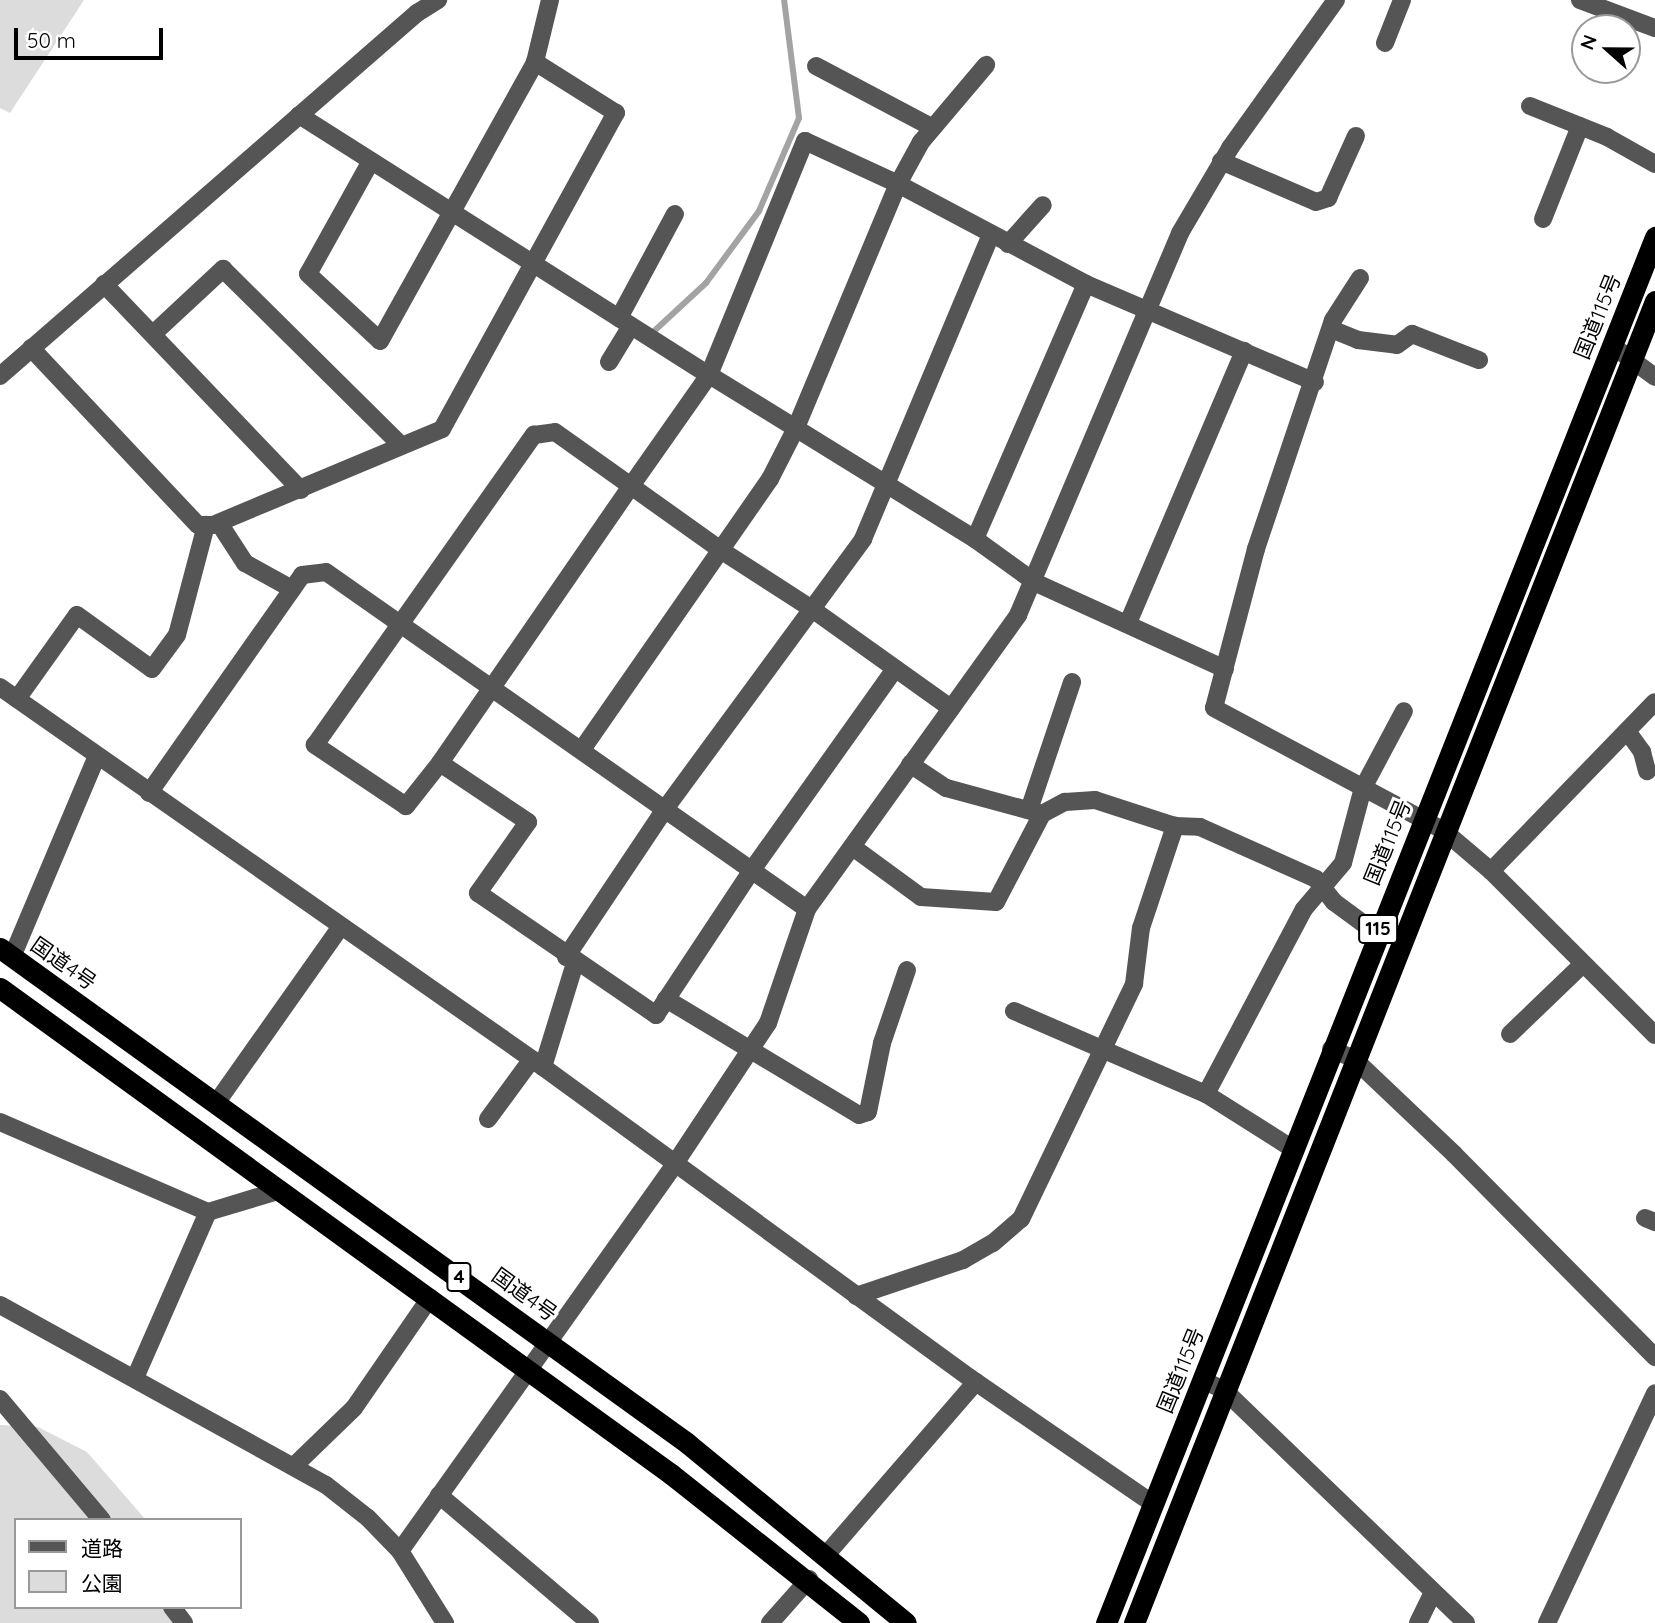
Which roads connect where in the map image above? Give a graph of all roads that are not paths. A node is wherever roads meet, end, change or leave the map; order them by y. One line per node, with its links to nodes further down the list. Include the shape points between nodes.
1 (438, 0): 12 (street)
2 (550, 0): 8 (street)
3 (1336, 0): 17 (street)
4 (1402, 0): 7 (street)
5 (1580, 0): 6 (street)
6 (1655, 28)
7 (1385, 43)
8 (535, 62): 21 (street); 27 (street, via 617,113)
9 (986, 65): 14 (street)
10 (816, 66): 14 (street)
11 (1530, 106): 13 (street)
12 (299, 115): 16 (street); 29 (street)
13 (1580, 126): 18 (street); 23 (street)
14 (933, 128): 19 (street)
15 (1356, 136): 17 (street, via 1328,198 1316,202)
16 (371, 161): 21 (street); 21 (street, via 308,274 380,341)
17 (1221, 161): 32 (street, via 1180,233)
18 (1655, 164)
19 (898, 184): 24 (street); 42 (street, via 804,141); 46 (street)
20 (1043, 205): 26 (street)
21 (453, 213): 27 (street)
22 (675, 214): 33 (street)
23 (1543, 219)
24 (990, 235): 26 (street); 48 (street)
25 (1655, 237): 37 (highway, 国道115号 / 115)
26 (1008, 244): 30 (street)
27 (534, 264): 33 (street); 47 (street, via 450,421 442,429)
28 (1360, 278): 34 (street)
29 (103, 284): 35 (street); 36 (street)
30 (1086, 284): 32 (street); 52 (street)
31 (1655, 300): 39 (highway, 115)
32 (1148, 309): 38 (street); 54 (street)
33 (625, 322): 41 (street); 42 (street)
34 (1331, 329): 40 (street, via 1358,340 1397,345 1412,334); 45 (street)
35 (153, 334): 47 (street, via 223,269); 50 (street)
36 (32, 348): 43 (street); 51 (street, via 198,525)
37 (1611, 348): 39 (street); 78 (highway, 国道115号 / 115)
38 (1244, 351): 45 (street); 58 (street)
39 (1633, 357): 44 (street); 80 (highway, 115)
40 (1479, 360)
41 (609, 362)
42 (709, 375): 46 (street); 49 (street)
43 (0, 376)
44 (1655, 377)
45 (1315, 382): 60 (street, via 1256,549)
46 (795, 430): 48 (street); 53 (street, via 770,479)
47 (401, 445): 50 (street)
48 (885, 484): 52 (street); 56 (street, via 863,538)
49 (631, 486): 53 (street); 57 (street, via 555,432 534,435); 62 (street)
50 (301, 490): 51 (street)
51 (213, 524): 55 (street, via 245,563); 64 (street, via 177,635 152,669 77,615)
52 (975, 539): 54 (street)
53 (722, 551): 56 (street); 69 (street)
54 (1036, 583): 58 (street); 66 (street)
55 (292, 589): 57 (street, via 302,575 326,572); 75 (street)
56 (812, 609): 59 (street); 76 (street)
57 (399, 623): 62 (street); 71 (street, via 315,745 405,806)
58 (1128, 623): 60 (street)
59 (895, 669): 66 (street); 82 (street)
60 (1225, 669): 74 (street, via 1214,708)
61 (1072, 682): 77 (street)
62 (493, 686): 69 (street); 71 (street)
63 (0, 687): 64 (street)
64 (17, 699): 70 (street)
65 (1655, 702): 68 (street)
66 (951, 708): 72 (street)
67 (1404, 711): 74 (street)
68 (1627, 731): 73 (street, via 1642,752); 83 (street)
69 (583, 748): 76 (street)
70 (97, 755): 75 (street); 88 (street)
71 (440, 763): 89 (street, via 528,822 478,893)
72 (910, 764): 77 (street, via 946,788); 81 (street)
73 (1647, 771)
74 (1363, 788): 78 (street); 84 (street, via 1343,863)
75 (149, 793): 86 (street)
76 (665, 809): 82 (street); 89 (street)
77 (1035, 812): 79 (street, via 1065,802 1095,800); 81 (street, via 996,902 921,897)
78 (1423, 820): 80 (street); 87 (highway, 国道115号 / 115)
79 (1175, 826): 84 (street, via 1200,827 1261,851 1316,879); 97 (street, via 1141,928 1134,984)
80 (1444, 831): 83 (street); 100 (highway, 115)
81 (854, 848): 85 (street)
82 (752, 870): 85 (street); 93 (street)
83 (1491, 871): 90 (street)
84 (1320, 889): 87 (street); 102 (street, via 1304,909)
85 (807, 909): 99 (street, via 768,1023)
86 (341, 926): 101 (street); 103 (street)
87 (1376, 933): 98 (highway, 国道115号 / 115)
88 (6, 952): 103 (highway, 国道4号 / 4)
89 (571, 960): 93 (street, via 656,1015); 101 (street)
90 (1583, 964): 95 (street); 96 (street)
91 (907, 970): 99 (street, via 882,1043 868,1112 859,1115)
92 (0, 988): 108 (highway, 4)
93 (666, 999): 99 (street)
94 (1014, 1011): 97 (street)
95 (1510, 1034)
96 (1655, 1035)
97 (1101, 1047): 102 (street); 110 (street, via 1021,1219 993,1243 963,1259)
98 (1331, 1049): 100 (street); 106 (highway, 国道115号 / 115)
99 (749, 1052): 107 (street)
100 (1354, 1059): 114 (street); 119 (highway, 115)
101 (538, 1063): 104 (street); 107 (street)
102 (1206, 1094): 106 (street)
103 (217, 1102): 113 (highway, 国道4号 / 4)
104 (488, 1119)
105 (0, 1122): 109 (street)
106 (1293, 1149): 117 (highway, 国道115号 / 115)
107 (674, 1165): 110 (street); 113 (street)
108 (281, 1190): 109 (street); 111 (highway, 4)
109 (208, 1212): 116 (street)
110 (856, 1296): 118 (street)
111 (430, 1298): 115 (highway, 4); 122 (street, via 354,1408)
112 (0, 1305): 116 (street)
113 (550, 1342): 115 (street); 127 (highway, 国道4号 / 4, via 687,1443)
114 (1655, 1357)
115 (529, 1370): 123 (street); 128 (highway, 4)
116 (135, 1378): 122 (street)
117 (1202, 1380): 119 (street); 124 (highway, 国道115号 / 115)
118 (976, 1382): 124 (street); 127 (street)
119 (1224, 1390): 129 (street); 136 (highway, 115)
120 (1655, 1393): 139 (street)
121 (0, 1399): 125 (street)
122 (294, 1466): 126 (street, via 369,1518)
123 (439, 1495): 126 (street); 131 (street)
124 (1152, 1503): 135 (highway, 国道115号 / 115)
125 (100, 1518)
126 (400, 1551): 130 (street)
127 (826, 1555): 134 (highway, 国道4号 / 4)
128 (809, 1579): 132 (street); 133 (highway, 4)
129 (1433, 1592): 137 (street); 138 (street)
130 (445, 1623)
131 (590, 1623)
132 (770, 1623)
133 (859, 1623)
134 (906, 1623)
135 (1106, 1623)
136 (1134, 1623)
137 (1418, 1623)
138 (1466, 1623)
139 (1547, 1623)

